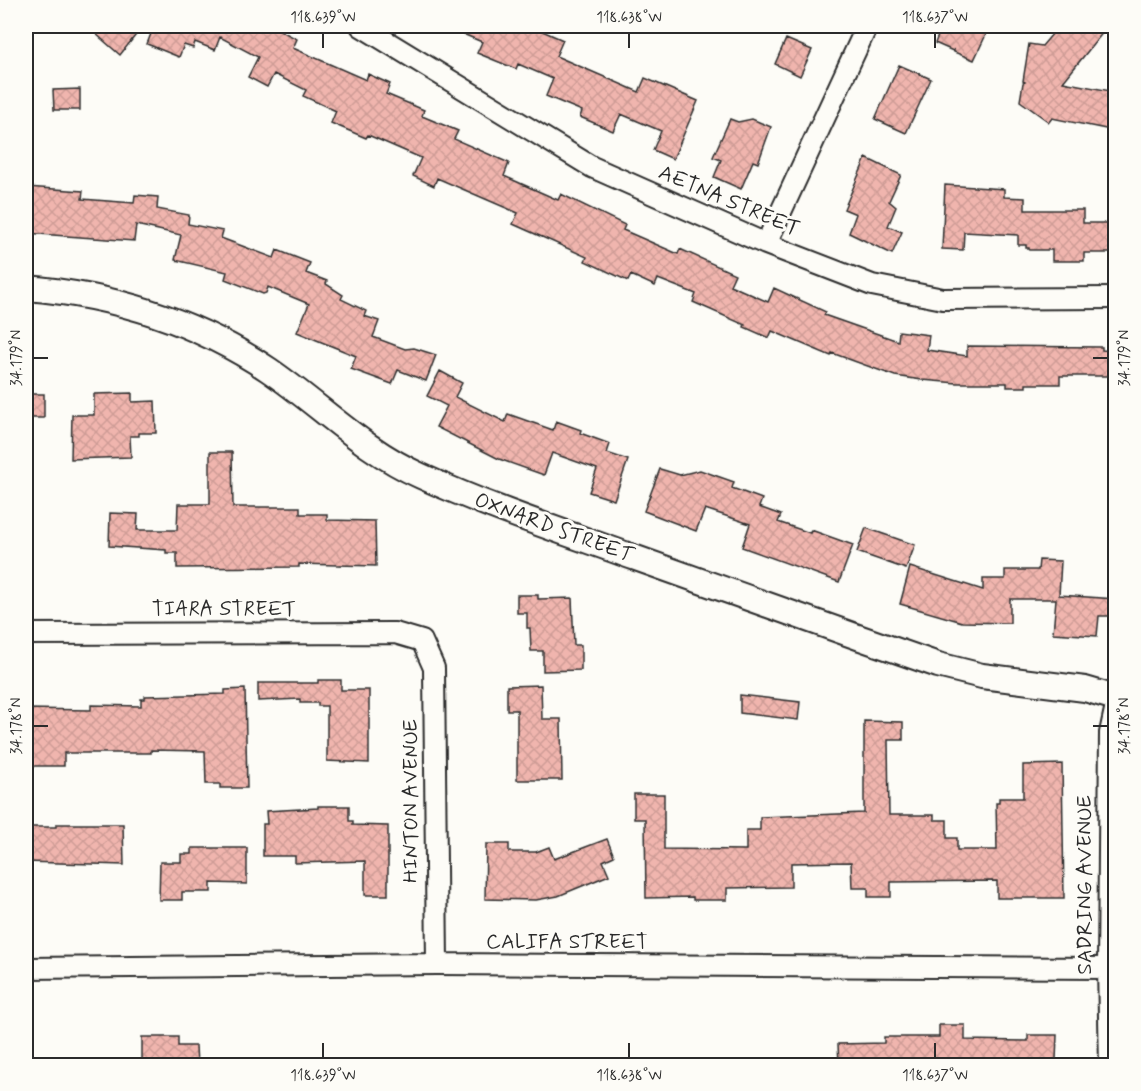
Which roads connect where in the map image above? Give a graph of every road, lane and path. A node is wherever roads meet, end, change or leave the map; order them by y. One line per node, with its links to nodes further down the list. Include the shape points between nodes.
1 (361, 26): 3 (street, AETNA STREET, via 592,167)
2 (867, 26): 3 (street)
3 (766, 244): 5 (street, AETNA STREET, via 872,285 944,299)
4 (26, 288): 8 (street, OXNARD STREET, via 110,300 173,319 270,371 383,456 501,510 938,665 982,676 1085,689)
5 (1116, 298)
6 (26, 634): 7 (street, TIARA STREET, via 395,633)
7 (422, 641): 10 (street, HINTON AVENUE, via 434,668)
8 (1116, 698)
9 (1116, 705): 12 (street, SADRING AVENUE, via 1110,734)
10 (437, 964): 11 (street, CALIFA STREET); 12 (street, CALIFA STREET)
11 (26, 968)
12 (1108, 968): 13 (street, SADRING AVENUE)
13 (1110, 1065)

